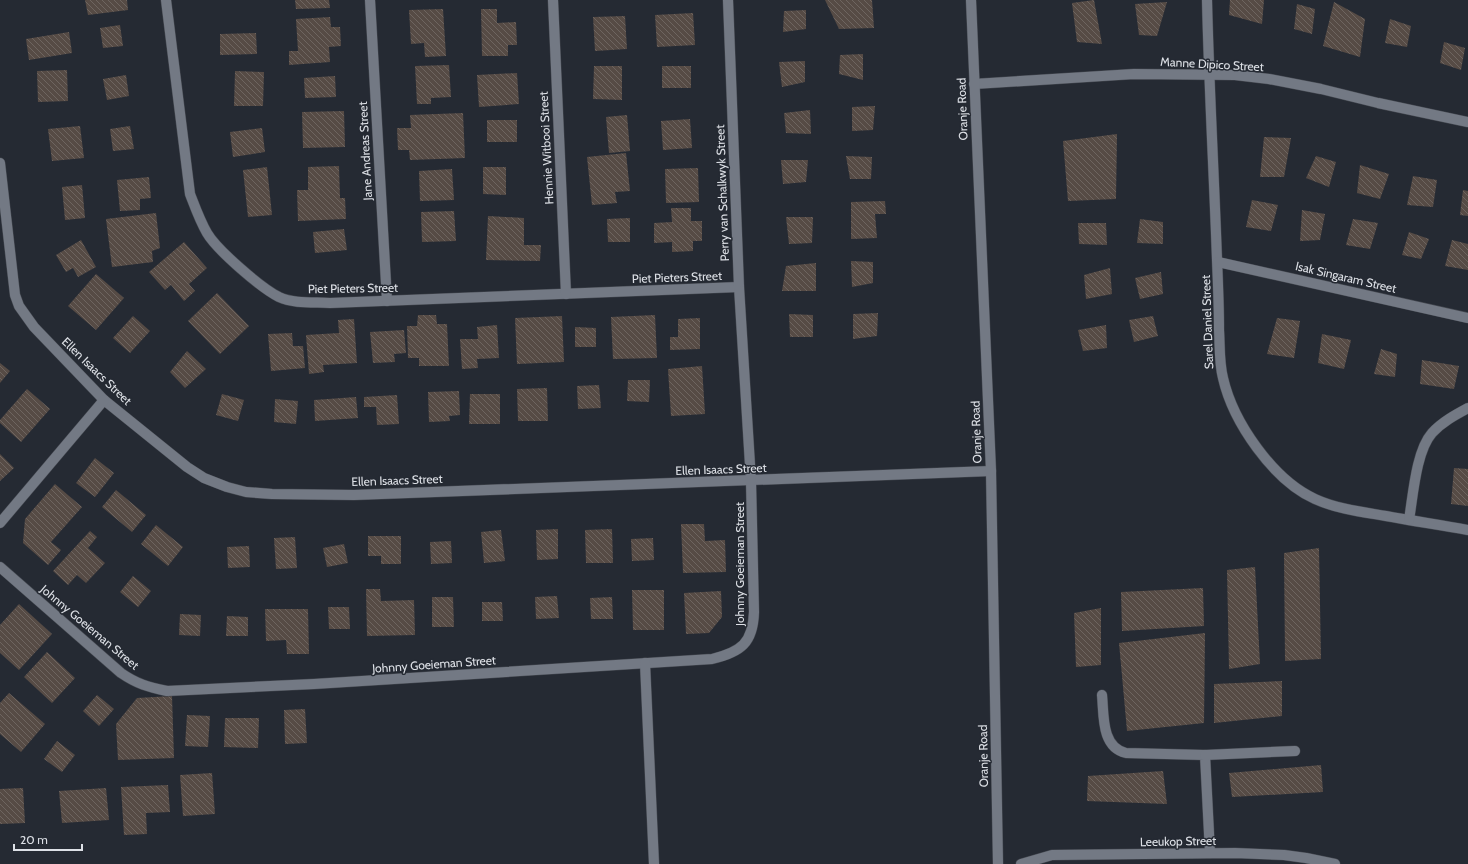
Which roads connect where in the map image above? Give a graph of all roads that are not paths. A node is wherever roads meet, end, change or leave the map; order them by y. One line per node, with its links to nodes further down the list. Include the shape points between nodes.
1 (166, 0): 14 (street, Piet Pieters Street, via 190,194 208,235 243,270 279,297 330,304)
2 (370, 0): 14 (street, Jane Andreas Street)
3 (552, 0): 13 (street, Hennie Witbooi Street)
4 (728, 0): 12 (street, Perry van Schalkwyk Street)
5 (971, 0): 8 (street, Oranje Road)
6 (1207, 0): 7 (street, Sarel Daniel Street)
7 (1208, 74): 8 (street, Manne Dipico Street, via 1134,74); 9 (street, Manne Dipico Street, via 1277,81 1321,89); 11 (street, Sarel Daniel Street)
8 (974, 84): 18 (street, Oranje Road)
9 (1468, 122)
10 (0, 163): 16 (street, Ellen Isaacs Street, via 13,284 19,306 34,327)
11 (1218, 262): 15 (street, Isak Singaram Street); 20 (street, Sarel Daniel Street, via 1222,377 1239,420 1260,452 1285,478 1315,499 1350,510)
12 (739, 287): 13 (street, Piet Pieters Street); 19 (street, Perry van Schalkwyk Street)
13 (566, 294): 14 (street, Piet Pieters Street)
14 (387, 301)
15 (1468, 318)
16 (104, 400): 19 (street, Ellen Isaacs Street, via 186,467 204,478 246,492 354,495); 21 (street)
17 (1468, 408): 20 (street, via 1438,427 1423,447)
18 (991, 471): 19 (street, Ellen Isaacs Street); 30 (street, Oranje Road)
19 (751, 481): 24 (street, Johnny Goeieman Street, via 754,612 752,632 738,650 712,659)
20 (1409, 520): 22 (street, Sarel Daniel Street)
21 (0, 523)
22 (1468, 530)
23 (0, 567): 24 (street, Johnny Goeieman Street, via 121,673 146,687 167,691)
24 (645, 664): 29 (street)
25 (1102, 695): 27 (street, via 1105,729 1117,749 1126,752)
26 (1295, 751): 27 (street)
27 (1205, 755): 28 (street)
28 (1210, 854): 31 (street, Leeukop Street, via 1052,855); 32 (street, Leeukop Street, via 1284,855)
29 (654, 864)
30 (998, 864)
31 (1021, 864)
32 (1335, 864)

